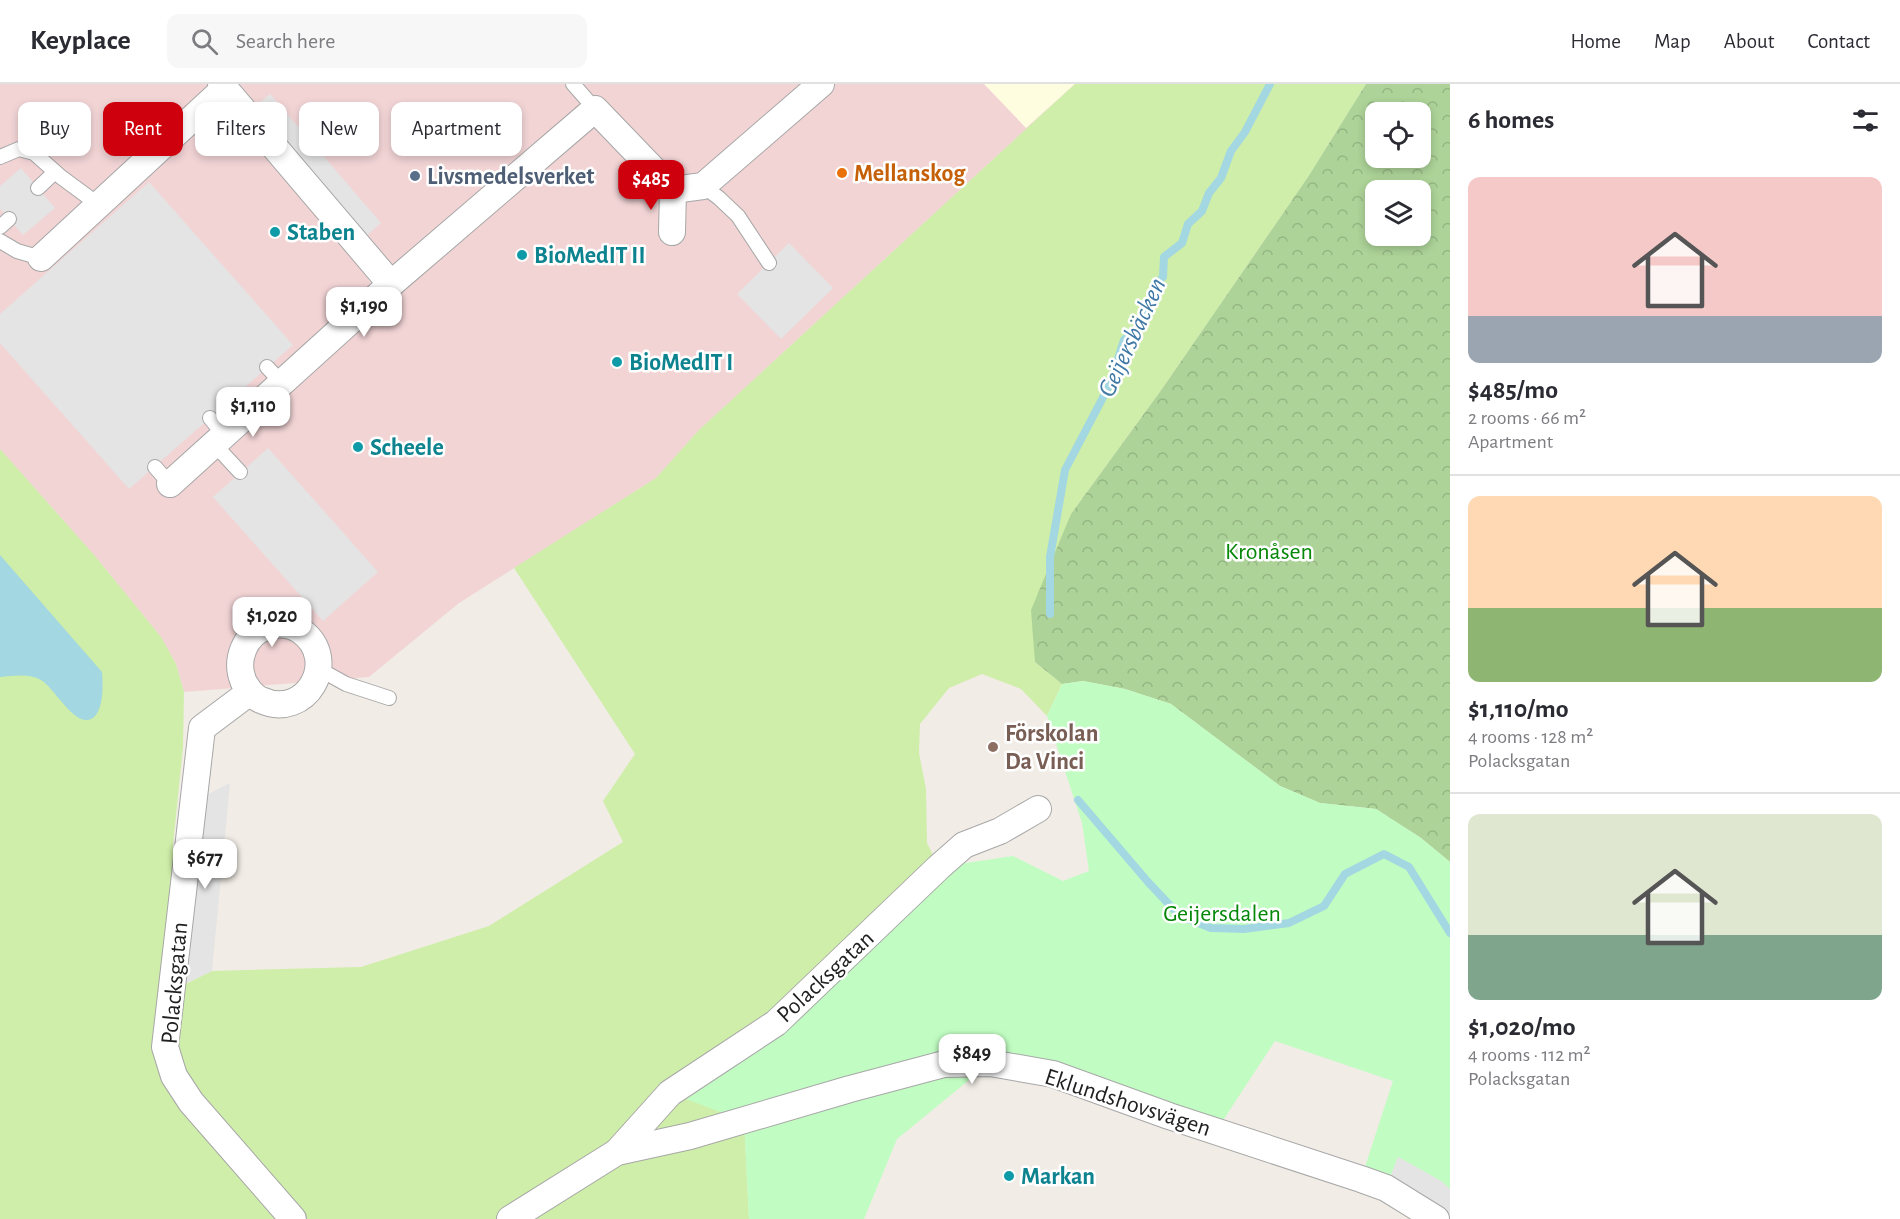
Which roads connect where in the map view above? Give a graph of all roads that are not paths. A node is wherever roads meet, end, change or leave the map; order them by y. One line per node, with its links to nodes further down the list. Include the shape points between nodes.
1 (573, 84): 4 (lane)
2 (821, 84): 7 (street)
3 (223, 86): 10 (street); 15 (street)
4 (595, 109): 9 (street); 15 (street)
5 (0, 157): 6 (lane, via 19,149 34,153)
6 (55, 172): 8 (lane); 10 (lane)
7 (704, 186): 9 (street); 14 (lane, via 738,216)
8 (38, 188)
9 (673, 190): 11 (street)
10 (99, 205): 13 (street)
11 (672, 232)
12 (0, 241): 13 (lane)
13 (41, 258)
14 (769, 262)
15 (391, 284): 16 (street, via 274,375)
16 (216, 432): 17 (lane); 18 (street)
17 (240, 472)
18 (162, 475)
19 (319, 669): 20 (street, via 307,694 295,702 261,700); 20 (street, via 318,654 309,637 296,627 274,624 246,642 239,660 242,680); 21 (lane, via 346,684)
20 (250, 692): 24 (street, Polacksgatan, via 202,728 165,1047 174,1076 191,1102)
21 (388, 698)
22 (1038, 808): 23 (street, Polacksgatan, via 1000,831 964,845 776,1023 670,1093)
23 (617, 1152): 25 (street, Eklundshovsvägen); 26 (street, Eklundshovsvägen, via 690,1136 944,1064 990,1063 1053,1074 1361,1179 1386,1188)
24 (293, 1219)
25 (510, 1219)
26 (1436, 1219)

